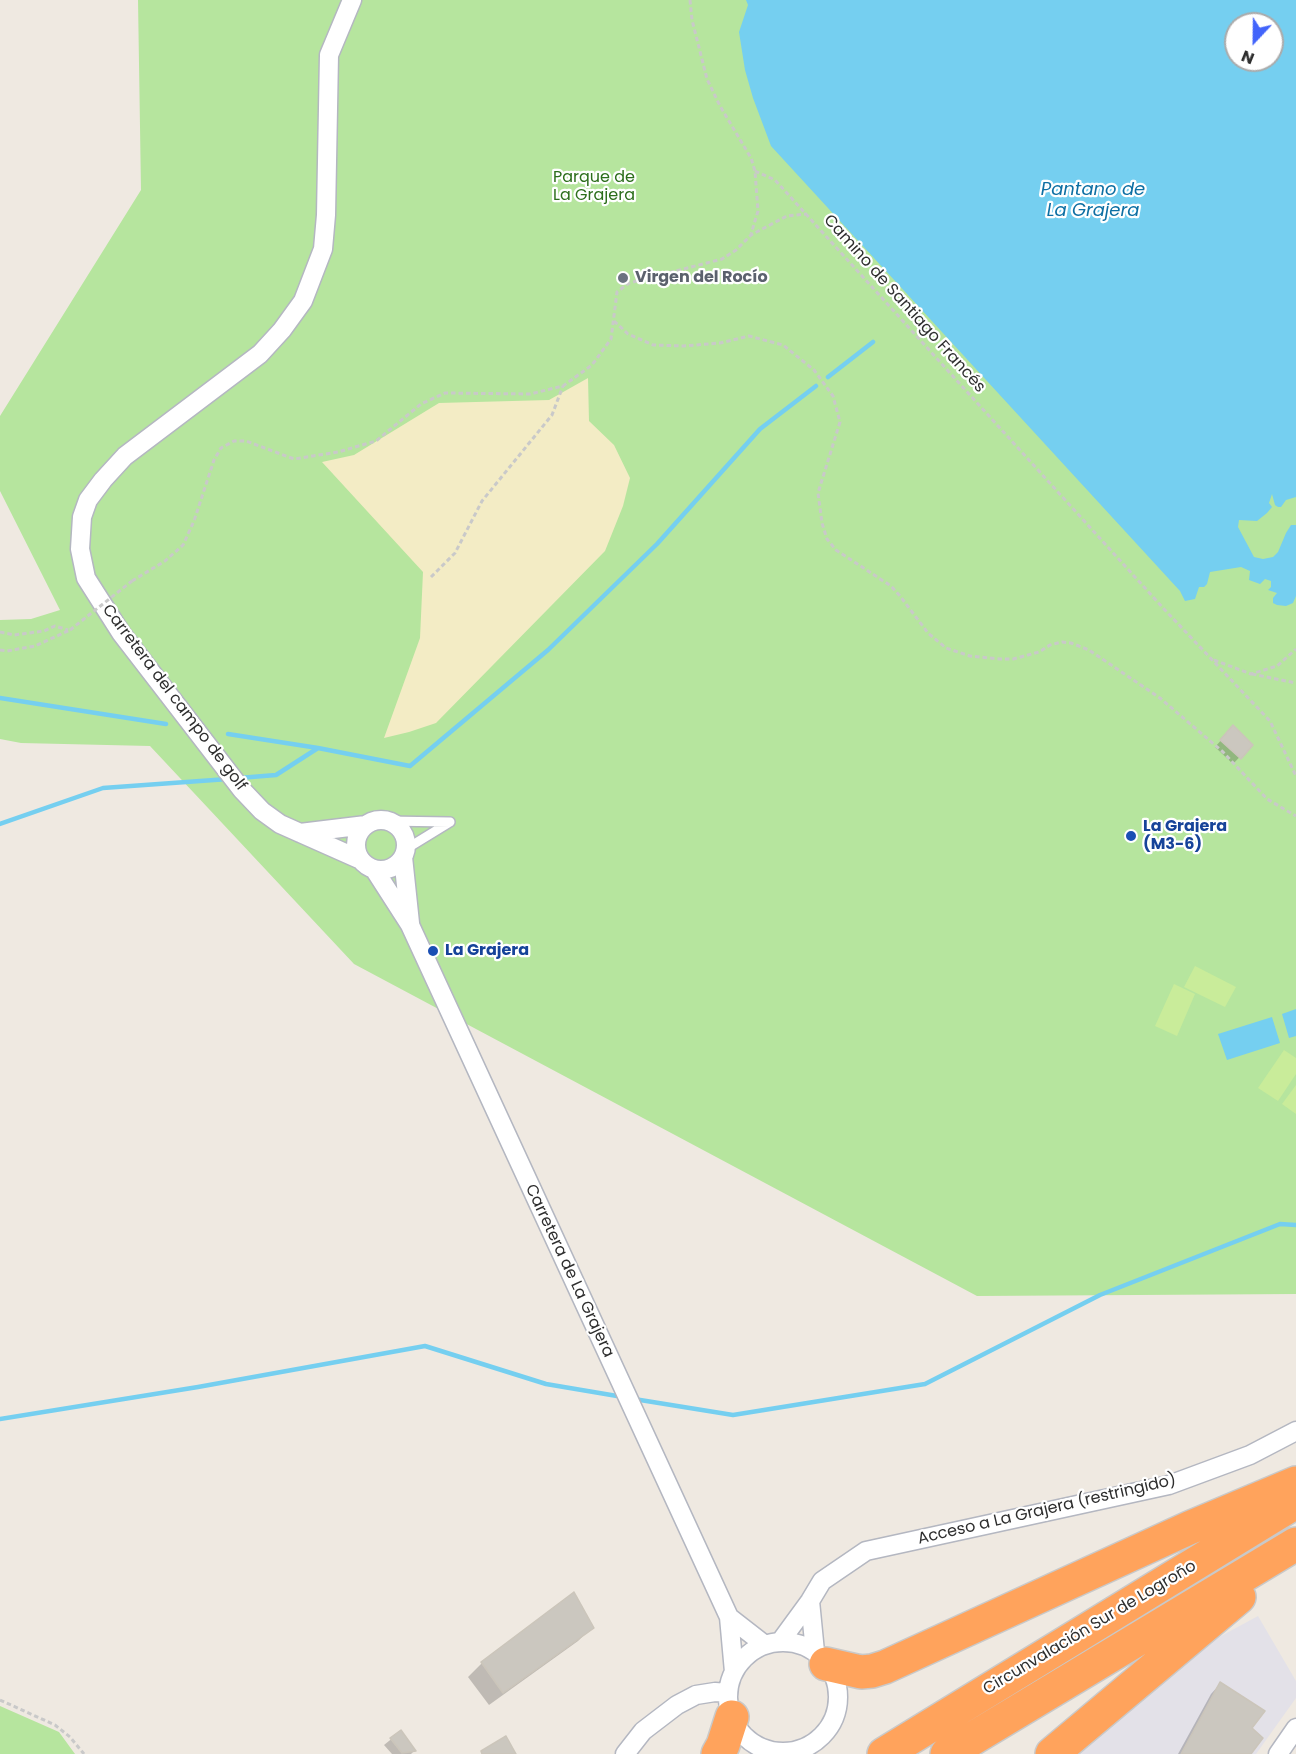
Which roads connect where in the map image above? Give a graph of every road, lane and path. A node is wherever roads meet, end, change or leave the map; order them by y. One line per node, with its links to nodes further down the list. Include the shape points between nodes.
1 (352, 0): 20 (street, Carretera del campo de golf, via 329,55 323,249 303,301 260,354 125,456 88,500 80,533 86,578 121,633 242,790 261,811)
2 (690, 0): 3 (path, via 707,79)
3 (755, 171): 4 (path, via 775,180); 5 (path, via 758,211)
4 (807, 214): 5 (path, Camino de Santiago Francés, via 787,216); 13 (path, Camino de Santiago Francés)
5 (751, 235): 6 (path, Camino de Santiago Francés, via 722,259 629,283 617,292)
6 (614, 321): 7 (path, Camino de Santiago Francés, via 611,339 592,365); 17 (path, via 628,334 653,345 720,343 749,336 783,345 814,370 833,396 840,422 818,494 827,539 836,550 891,586 928,633 946,648 970,656 1000,659 1039,652 1062,642 1089,650 1160,698 1223,752 1267,799)
7 (563, 386): 8 (path, via 552,415 482,501 455,553); 9 (path, Camino de Santiago Francés, bridge, via 530,394 445,393 421,404 376,441 338,452 294,459 246,441 234,441 221,448 214,460 183,545)
8 (430, 577)
9 (70, 630): 10 (path, via 55,626 14,635); 12 (path, Camino de Santiago Francés, via 36,646)
10 (0, 632)
11 (1296, 649): 14 (path, via 1277,666)
12 (0, 650)
13 (1213, 660): 14 (path, Camino de Santiago Francés); 16 (path, via 1270,721)
14 (1251, 674): 15 (path, Camino de Santiago Francés)
15 (1296, 683)
16 (1296, 776)
17 (1296, 816)
18 (386, 821): 19 (street); 21 (street, via 402,832); 21 (lane, via 450,822)
19 (366, 825): 20 (street); 22 (street, via 356,845)
20 (298, 833): 22 (street, Carretera del campo de golf)
21 (404, 853): 22 (street, via 391,868); 23 (street, Carretera de La Grajera)
22 (368, 865): 23 (street, Carretera de La Grajera)
23 (410, 925): 30 (street, Carretera de La Grajera)
24 (1296, 1431): 29 (street, Acceso a La Grajera (restringido), via 1250,1455 1169,1485 866,1551 822,1581)
25 (1296, 1483): 32 (highway, via 885,1667 861,1672)
26 (1296, 1502): 43 (highway, Circunvalación Sur de Logroño)
27 (1296, 1544): 44 (highway, Circunvalación Sur de Logroño)
28 (1296, 1553): 45 (highway)
29 (810, 1601): 31 (street, Acceso a La Grajera (restringido)); 32 (street)
30 (729, 1617): 31 (street, Carretera de La Grajera); 33 (street, Carretera de La Grajera)
31 (772, 1643): 32 (street, via 792,1643); 33 (street, via 752,1651)
32 (821, 1658): 37 (street, via 834,1677 838,1693 837,1708)
33 (734, 1672): 35 (street)
34 (0, 1701): 39 (path, via 55,1725)
35 (730, 1705): 38 (street, via 739,1730 754,1743 773,1751); 40 (street, via 715,1692 696,1695 643,1731); 41 (highway)
36 (1296, 1728): 46 (street)
37 (822, 1736): 38 (street); 42 (street)
38 (797, 1752)
39 (84, 1754)
40 (625, 1754)
41 (718, 1754)
42 (823, 1754)
43 (884, 1754)
44 (947, 1754)
45 (1052, 1754)
46 (1278, 1754)

